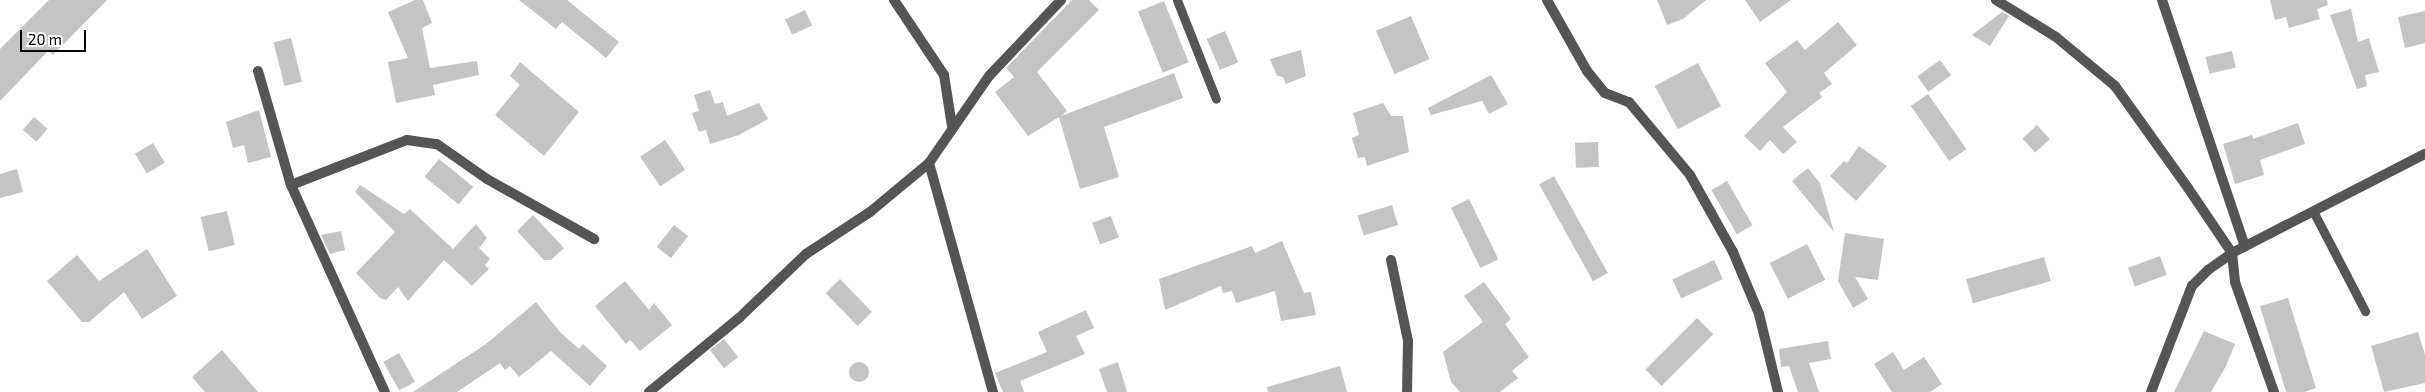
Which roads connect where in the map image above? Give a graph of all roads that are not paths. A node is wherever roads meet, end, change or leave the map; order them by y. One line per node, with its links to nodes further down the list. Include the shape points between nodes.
1 (894, 0): 9 (street, via 944,75)
2 (1061, 0): 9 (street, via 990,76)
3 (1177, 0): 8 (lane)
4 (1547, 0): 23 (street, via 1587,71 1605,93 1629,102 1690,175 1733,252 1759,314)
5 (1996, 0): 16 (street, via 2056,37 2115,86)
6 (2162, 0): 15 (street)
7 (258, 71): 12 (street)
8 (1216, 99)
9 (952, 126): 11 (street)
10 (2425, 154): 13 (street)
11 (929, 163): 20 (street, via 870,212 806,254 740,318); 21 (street)
12 (291, 185): 14 (street, via 406,140 437,144 487,179); 19 (street)
13 (2313, 211): 15 (street); 18 (lane)
14 (594, 239)
15 (2245, 246): 16 (street)
16 (2232, 253): 24 (street, via 2192,286); 25 (street, via 2235,282)
17 (1391, 260): 22 (street, via 1408,341)
18 (2365, 311)
19 (385, 392)
20 (649, 392)
21 (993, 392)
22 (1407, 392)
23 (1778, 392)
24 (2151, 392)
25 (2274, 392)

